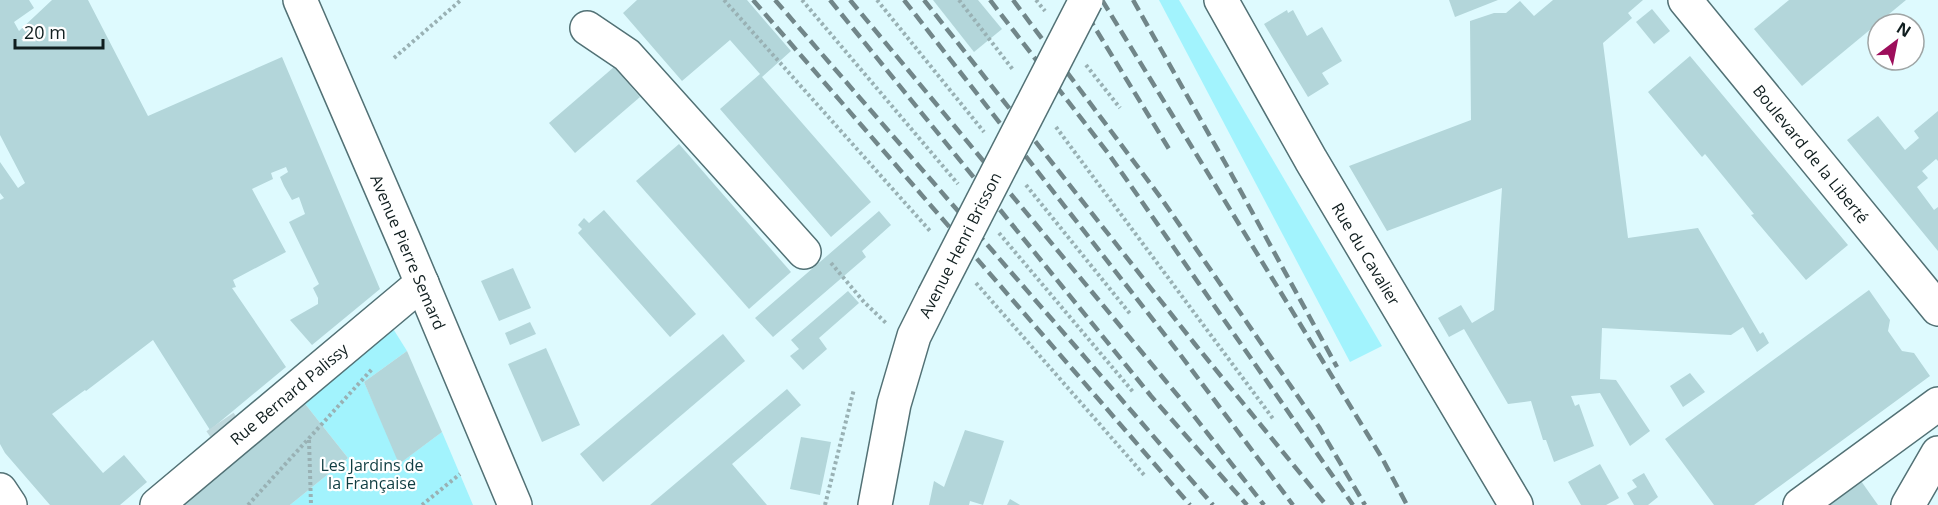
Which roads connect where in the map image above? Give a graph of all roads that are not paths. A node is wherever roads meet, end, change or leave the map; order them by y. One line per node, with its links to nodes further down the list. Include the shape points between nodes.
1 (300, 0): 7 (street, Avenue Pierre Semard)
2 (1086, 0): 15 (street, Avenue Henri Brisson, bridge, via 914,336 894,404)
3 (1221, 0): 16 (street, Rue du Cavalier)
4 (1684, 0): 8 (street, Boulevard de la Liberté)
5 (587, 28): 6 (street, via 627,55)
6 (804, 252)
7 (422, 283): 13 (street, Rue Bernard Palissy); 14 (street, Avenue Pierre Semard)
8 (1938, 309)
9 (1938, 404): 17 (street)
10 (1938, 453): 18 (street)
11 (0, 490): 12 (street)
12 (10, 505)
13 (157, 505)
14 (515, 505)
15 (875, 505)
16 (1516, 505)
17 (1800, 505)
18 (1908, 505)

